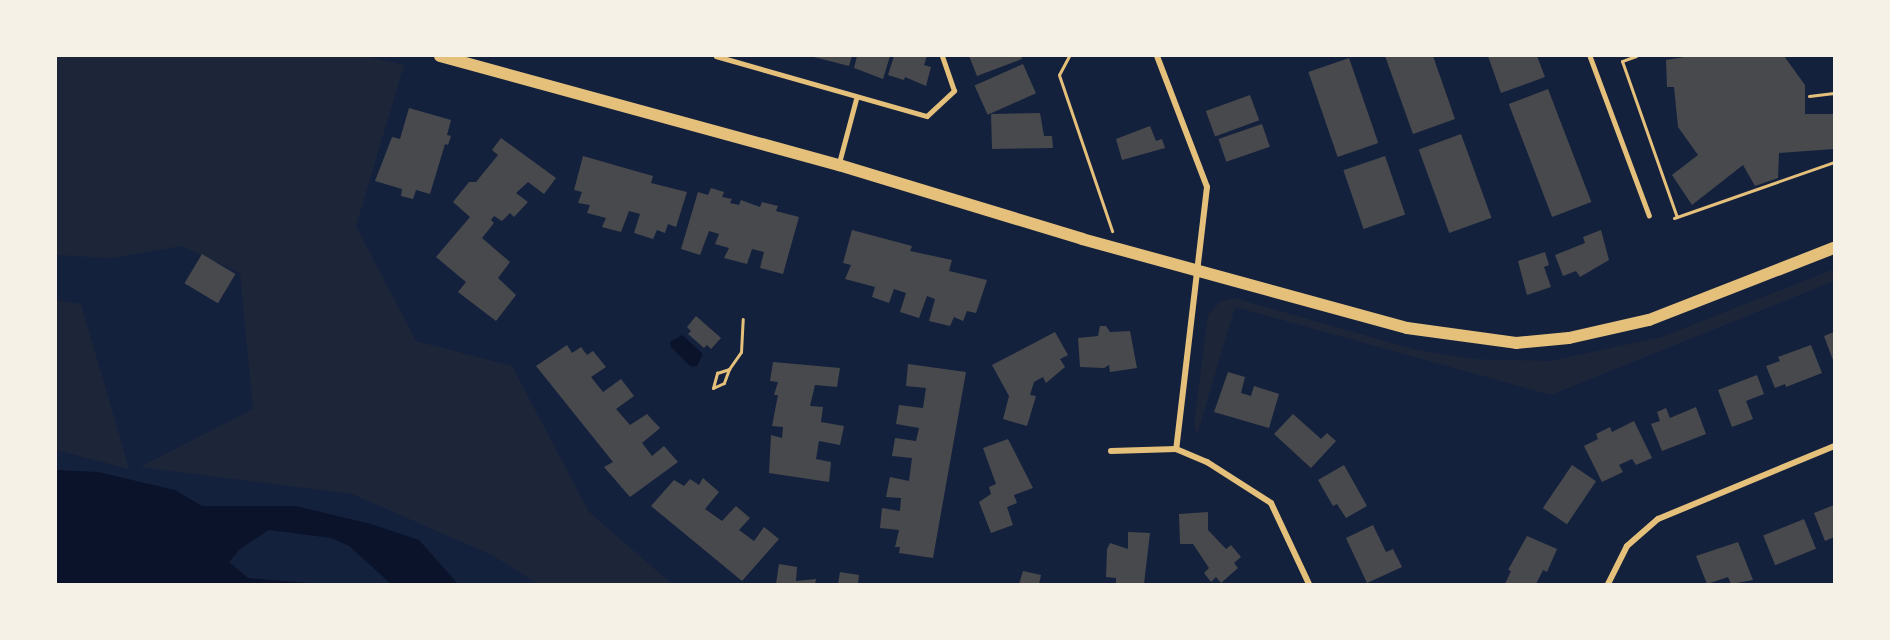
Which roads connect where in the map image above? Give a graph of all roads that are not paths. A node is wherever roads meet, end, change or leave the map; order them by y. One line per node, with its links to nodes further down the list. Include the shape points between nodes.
1 (440, 56): 7 (main road)
2 (716, 56): 6 (lane)
3 (942, 56): 6 (lane, via 954,91 927,116)
4 (1157, 56): 10 (street, via 1207,187)
5 (1590, 56): 8 (lane)
6 (856, 99): 7 (lane)
7 (839, 165): 10 (main road)
8 (1649, 215)
9 (1834, 248): 10 (main road, via 1649,320 1569,338 1516,343 1407,328)
10 (1198, 270): 12 (street)
11 (1834, 446): 15 (street, via 1658,519 1627,546)
12 (1176, 449): 13 (street); 14 (street, via 1208,462 1271,503)
13 (1112, 452)
14 (1310, 585)
15 (1608, 585)

